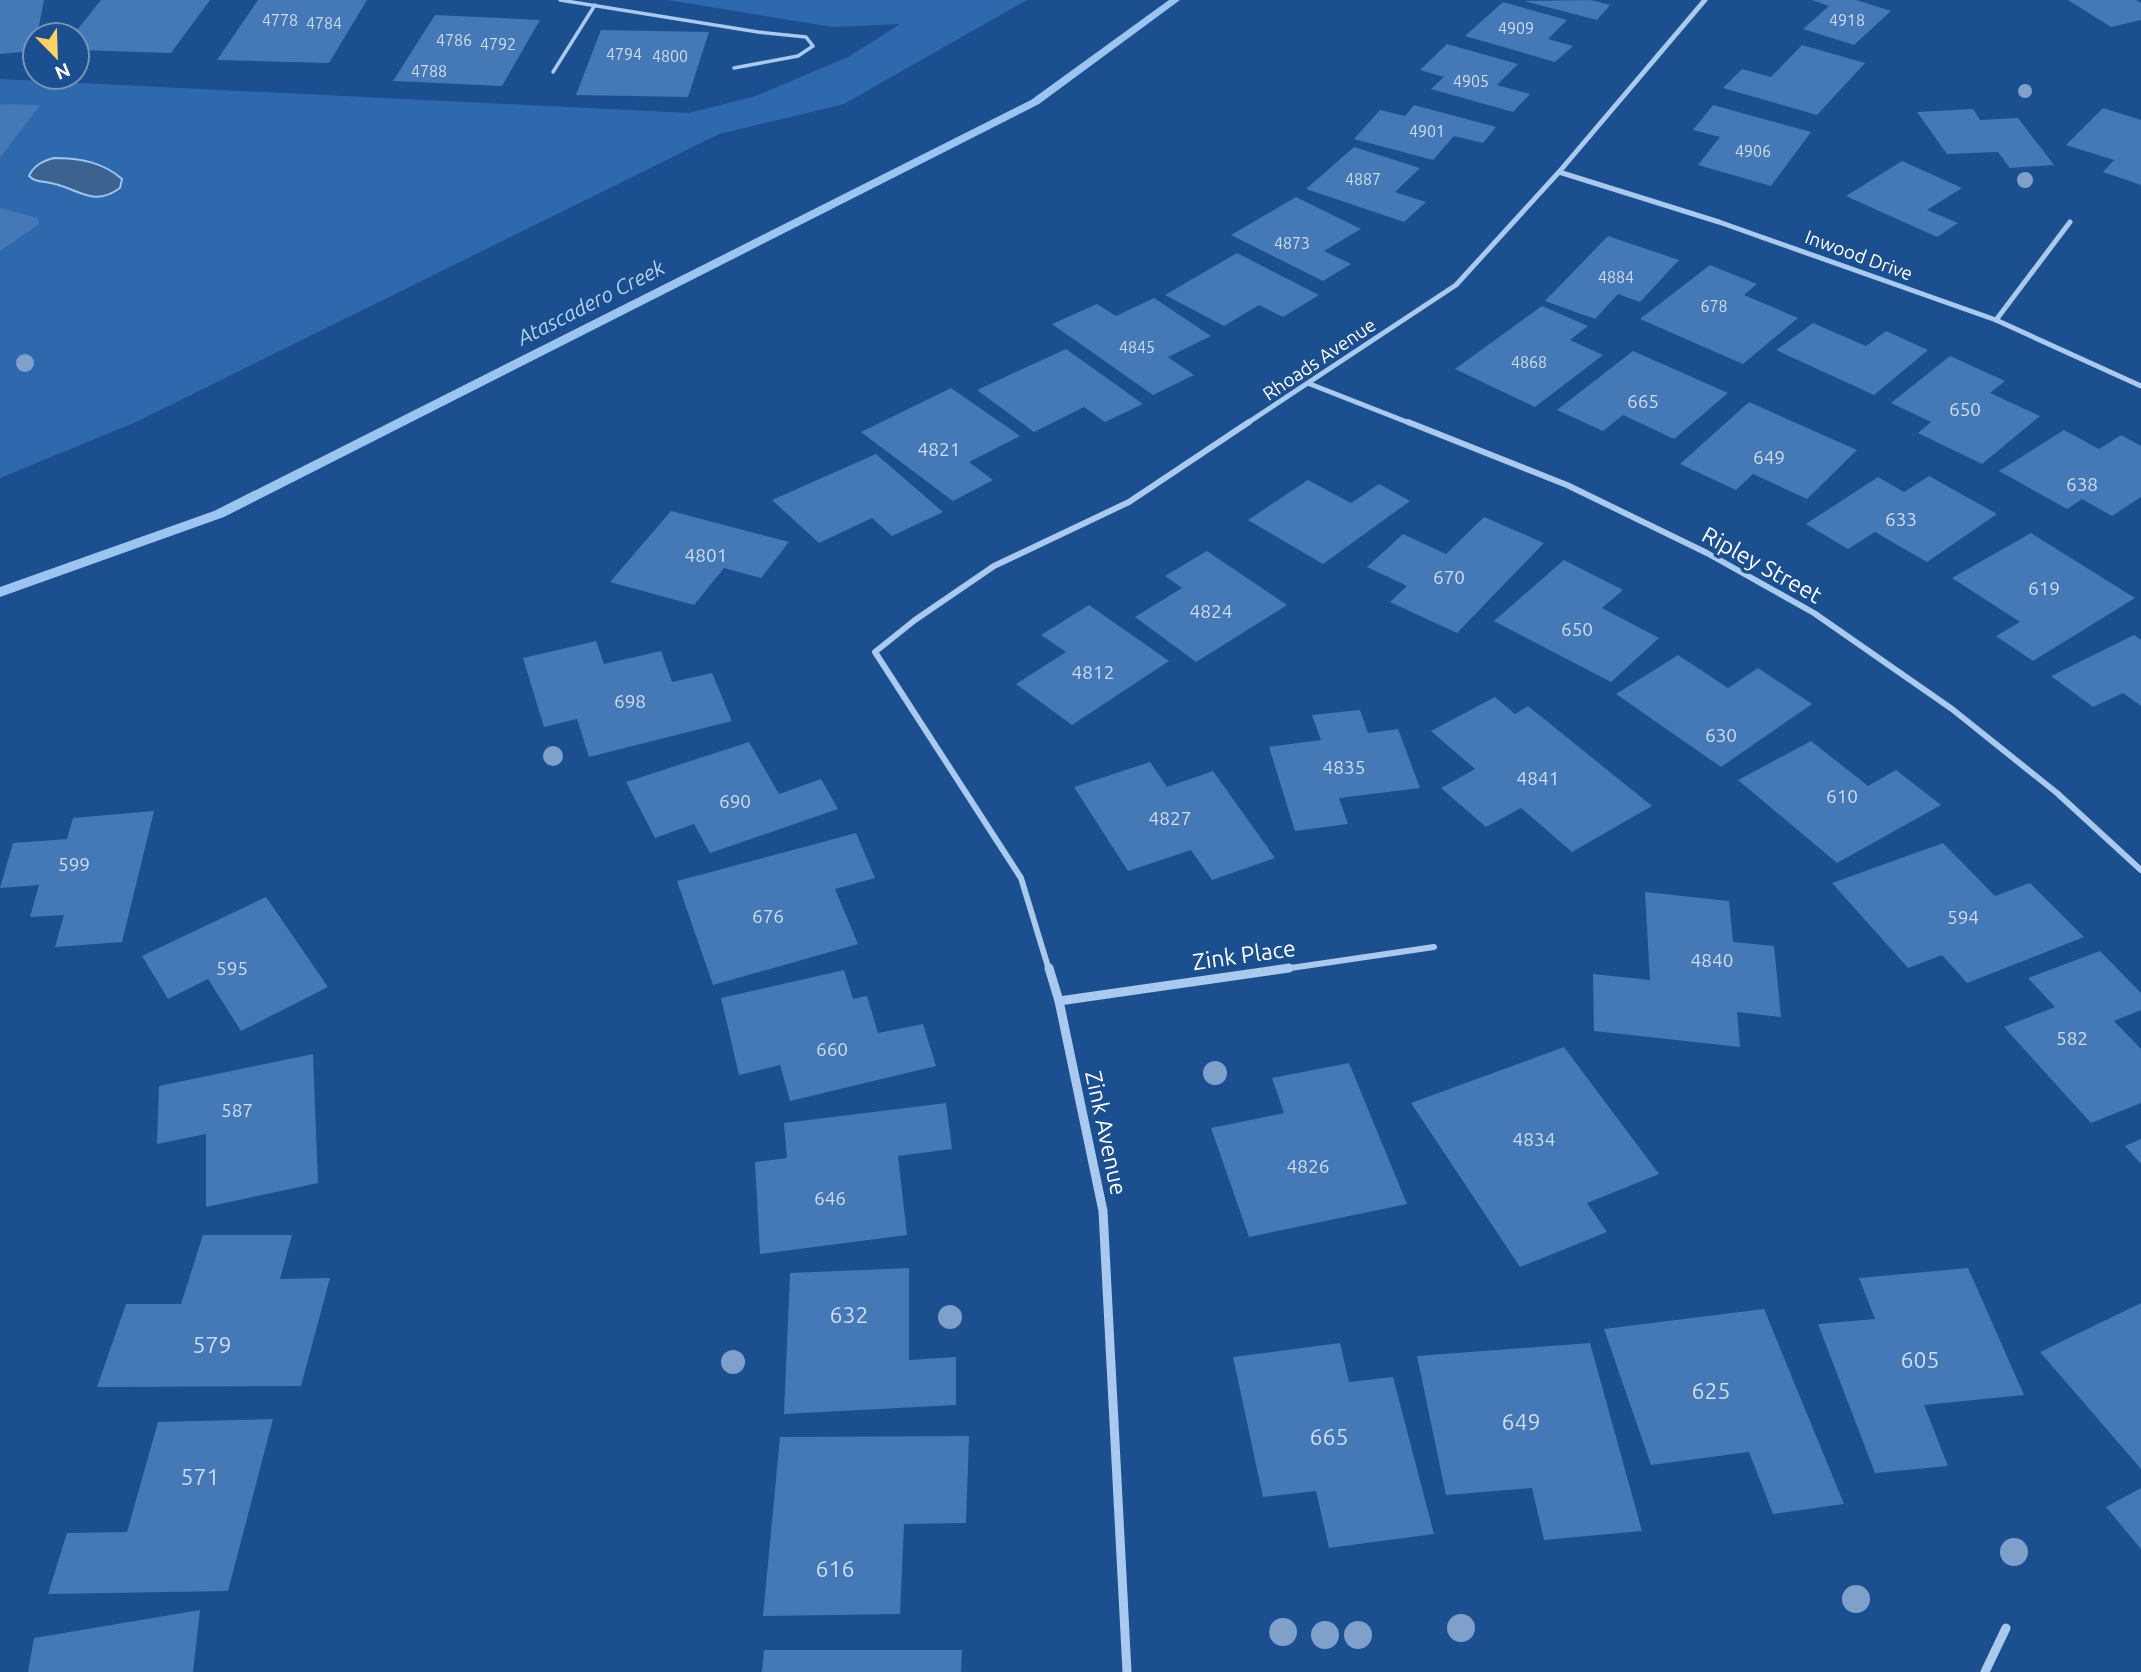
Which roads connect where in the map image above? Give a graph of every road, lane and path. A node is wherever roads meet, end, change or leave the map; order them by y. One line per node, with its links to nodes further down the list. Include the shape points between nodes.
1 (560, 0): 3 (lane)
2 (1705, 0): 6 (street, Rhoads Avenue)
3 (595, 5): 4 (lane, via 806,37 813,46 798,56); 5 (lane)
4 (734, 68)
5 (553, 72)
6 (1559, 172): 8 (street, Inwood Drive, via 1719,222); 9 (street, Rhoads Avenue, via 1456,285)
7 (2070, 222): 8 (street)
8 (1996, 320): 10 (street, Inwood Drive)
9 (1310, 384): 11 (street, Rhoads Avenue, via 1129,502 994,566); 12 (street, Ripley Street, via 1567,485 1707,553 1814,613 1952,709 2057,793)
10 (2141, 386)
11 (875, 652): 14 (street, Zink Avenue, via 1021,878)
12 (2141, 870)
13 (1434, 947): 14 (street, Zink Place)
14 (1059, 1001): 16 (street, Zink Avenue, via 1103,1211)
15 (2006, 1628): 17 (street)
16 (1127, 1672)
17 (1985, 1672)

